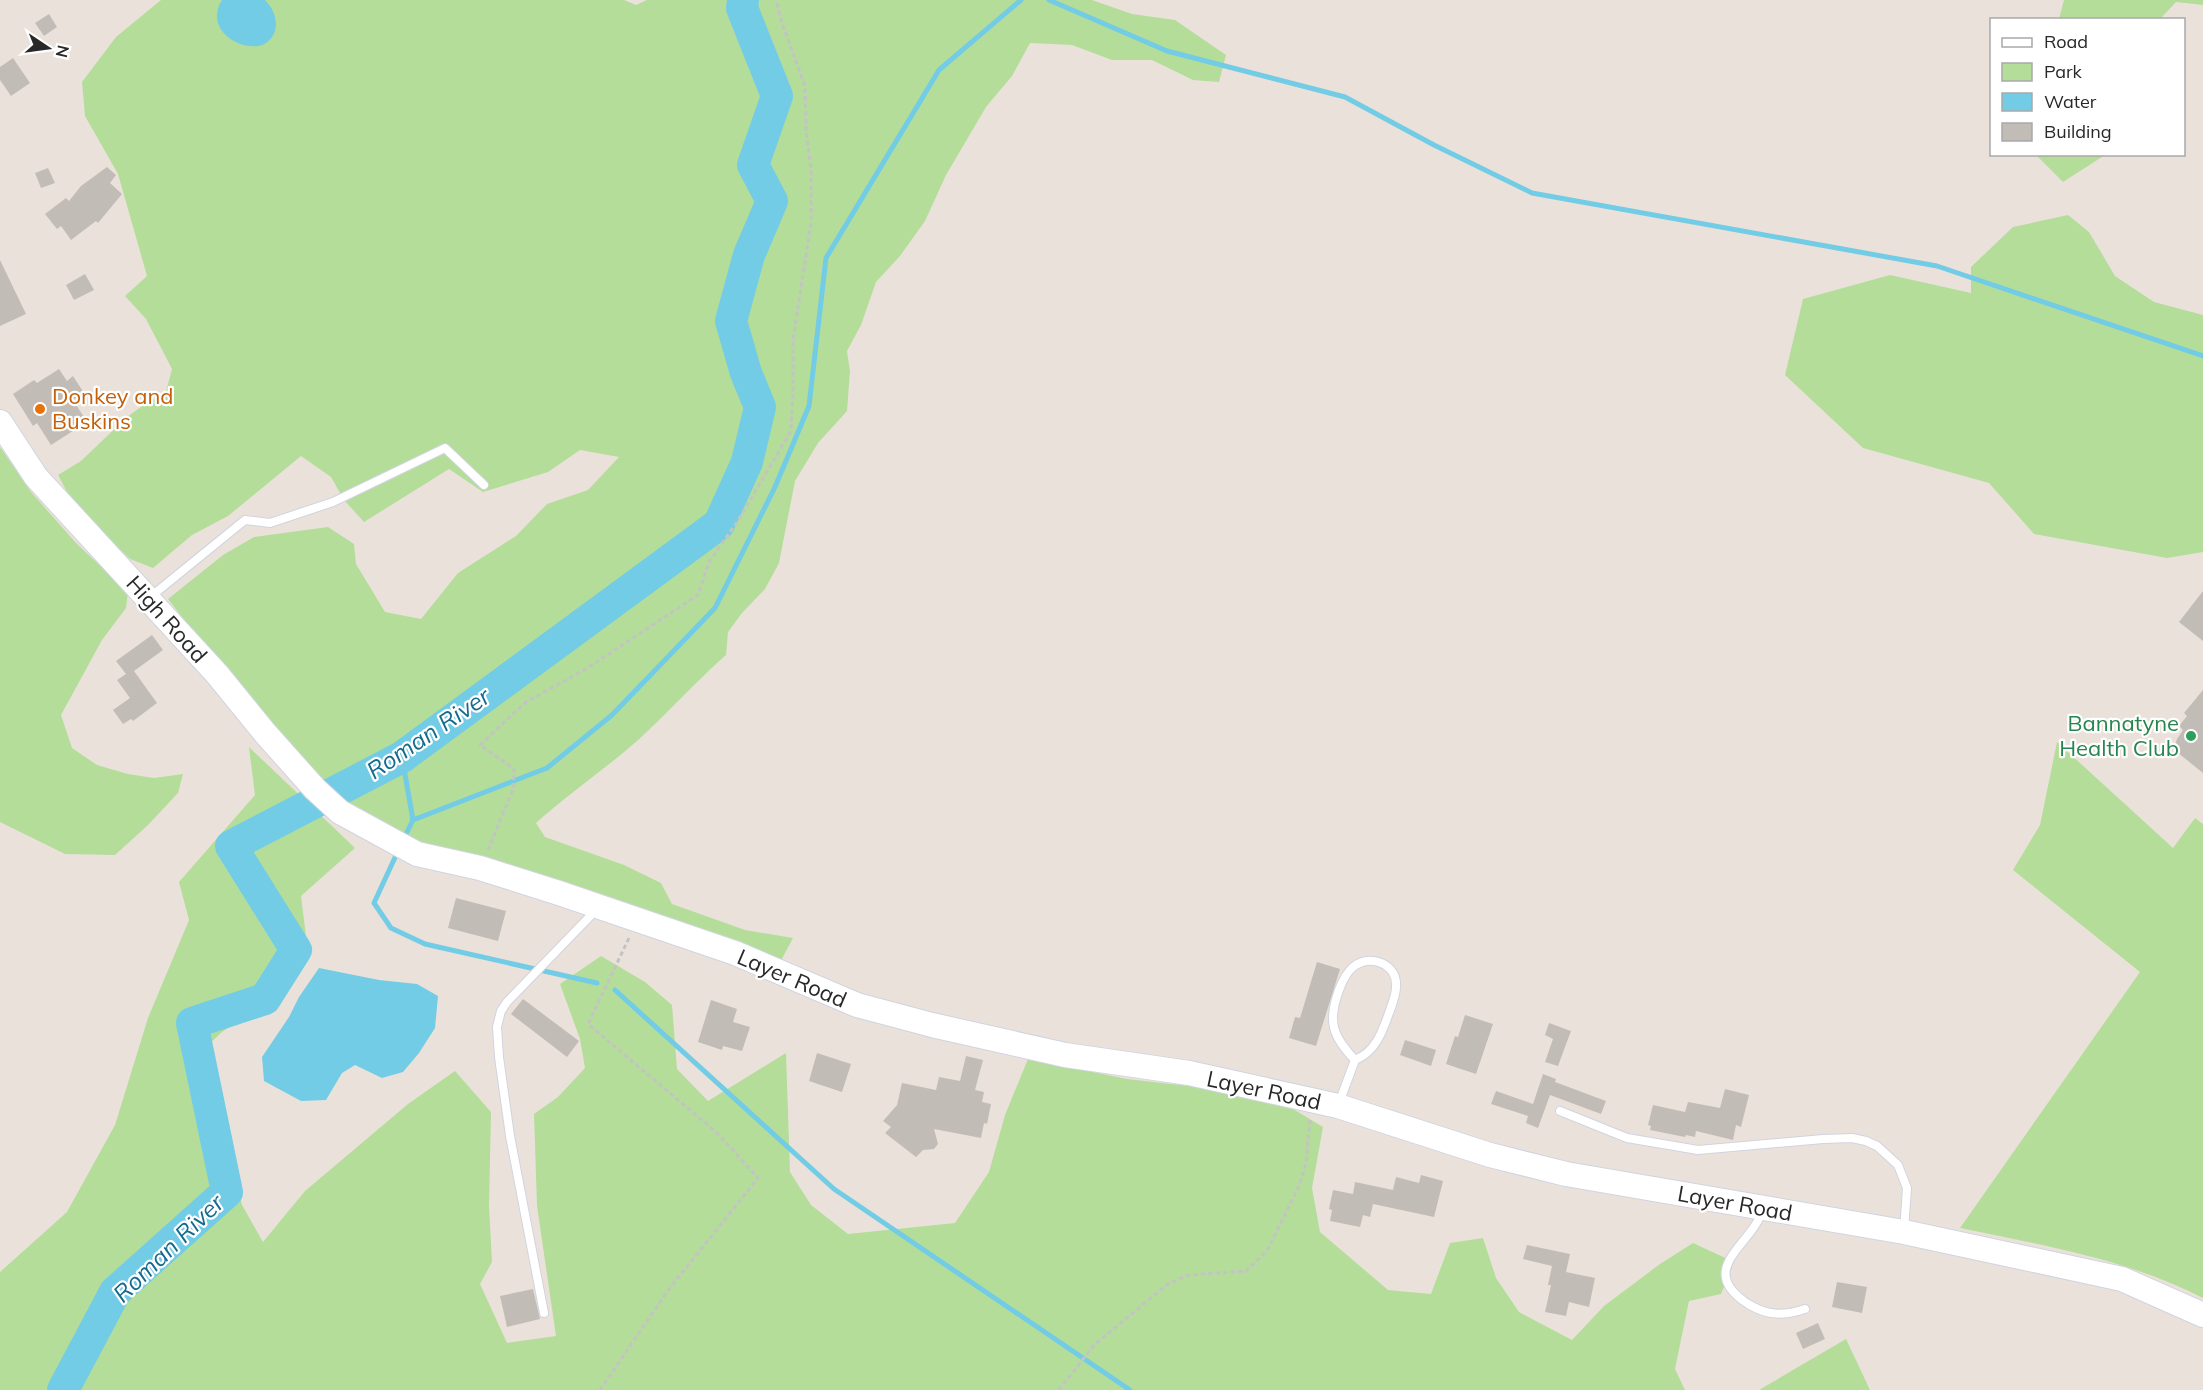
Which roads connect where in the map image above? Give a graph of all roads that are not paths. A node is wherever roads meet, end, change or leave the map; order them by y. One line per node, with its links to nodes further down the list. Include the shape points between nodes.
1 (0, 422): 3 (main road, High Road, via 36,477)
2 (484, 485): 3 (lane, via 445,448 333,502 270,523 244,520)
3 (148, 598): 4 (main road, High Road)
4 (329, 802): 5 (main road, Layer Road, via 428,856 480,868)
5 (599, 906): 7 (main road, Layer Road, via 735,953 857,1005 1065,1055 1189,1073); 12 (lane, via 507,1002 497,1027 510,1136)
6 (1355, 1060): 6 (lane, via 1374,1047 1396,987 1391,969 1379,962 1362,962 1348,972 1333,1010 1335,1033); 7 (lane)
7 (1338, 1106): 9 (main road, Layer Road, via 1490,1155 1566,1174)
8 (1560, 1111): 10 (lane, via 1626,1138 1698,1150 1823,1139 1866,1141 1898,1165 1906,1188)
9 (1764, 1208): 10 (main road, Layer Road); 11 (lane, via 1760,1220 1730,1257 1726,1278 1740,1299 1766,1313 1791,1314)
10 (1904, 1232): 13 (main road, Layer Road, via 2122,1279)
11 (1805, 1309)
12 (544, 1313)
13 (2203, 1315)

